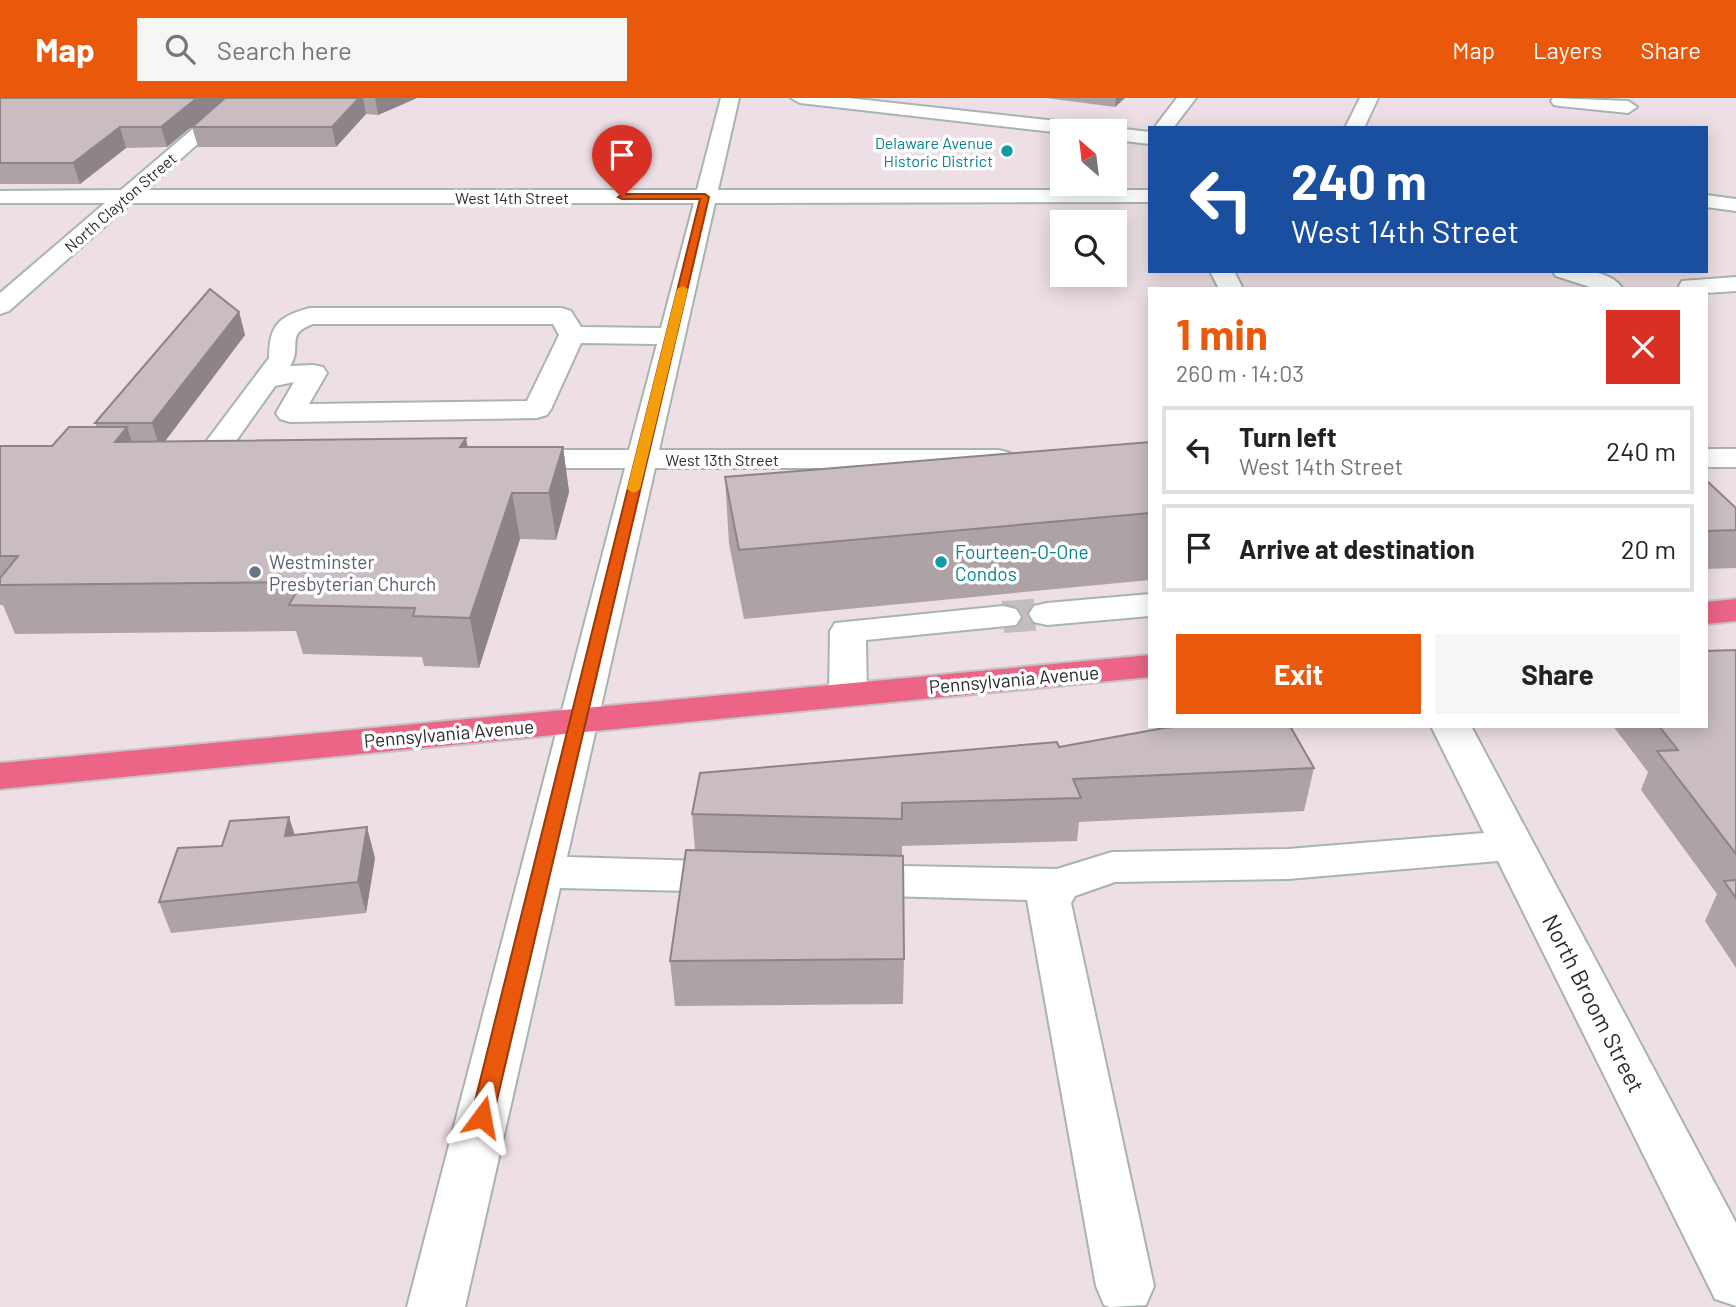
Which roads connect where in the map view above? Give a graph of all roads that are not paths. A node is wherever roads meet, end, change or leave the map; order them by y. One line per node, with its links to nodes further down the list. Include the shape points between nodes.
1 (240, 98): 17 (street, North Clayton Street)
2 (730, 98): 18 (street)
3 (800, 98): 9 (street)
4 (1187, 98): 10 (street)
5 (1369, 98): 11 (street)
6 (1561, 99): 7 (street); 8 (street, via 1549,107)
7 (1629, 103): 12 (street)
8 (1545, 117)
9 (1050, 126)
10 (1165, 126)
11 (1355, 126)
12 (1629, 126)
13 (1127, 135): 14 (street)
14 (1148, 138)
15 (1148, 196): 18 (street, West 14th Street)
16 (0, 197): 17 (street, West 14th Street)
17 (126, 197): 18 (street, West 14th Street); 25 (street, North Clayton Street)
18 (705, 197): 27 (street)
19 (1708, 201): 20 (street)
20 (1736, 205)
21 (1570, 273): 24 (street)
22 (1736, 284): 23 (street)
23 (1691, 286)
24 (1609, 287)
25 (0, 306)
26 (572, 335): 27 (street); 28 (street, via 562,316 310,316 292,323 282,337 282,358); 28 (street, via 537,410 290,413 313,373)
27 (671, 336): 33 (street)
28 (267, 380): 31 (street)
29 (1708, 458): 30 (street)
30 (1736, 458)
31 (208, 459)
32 (488, 459): 33 (street, West 13th Street)
33 (641, 459): 34 (street, West 13th Street); 42 (street)
34 (1026, 459)
35 (1148, 605): 38 (street)
36 (1736, 610): 37 (main road)
37 (1708, 613)
38 (1047, 614)
39 (1003, 617): 41 (street, via 848,631)
40 (1148, 666): 41 (main road, Pennsylvania Avenue)
41 (848, 695): 42 (main road, Pennsylvania Avenue)
42 (578, 721): 44 (main road, Pennsylvania Avenue); 46 (street)
43 (1452, 728): 45 (street, North Broom Street)
44 (0, 776)
45 (1512, 845): 47 (street, via 1288,864 1112,867); 48 (street, North Broom Street)
46 (541, 872): 47 (street); 50 (street)
47 (1059, 885): 49 (street, via 1048,902)
48 (1736, 1280)
49 (1125, 1286)
50 (436, 1307)

